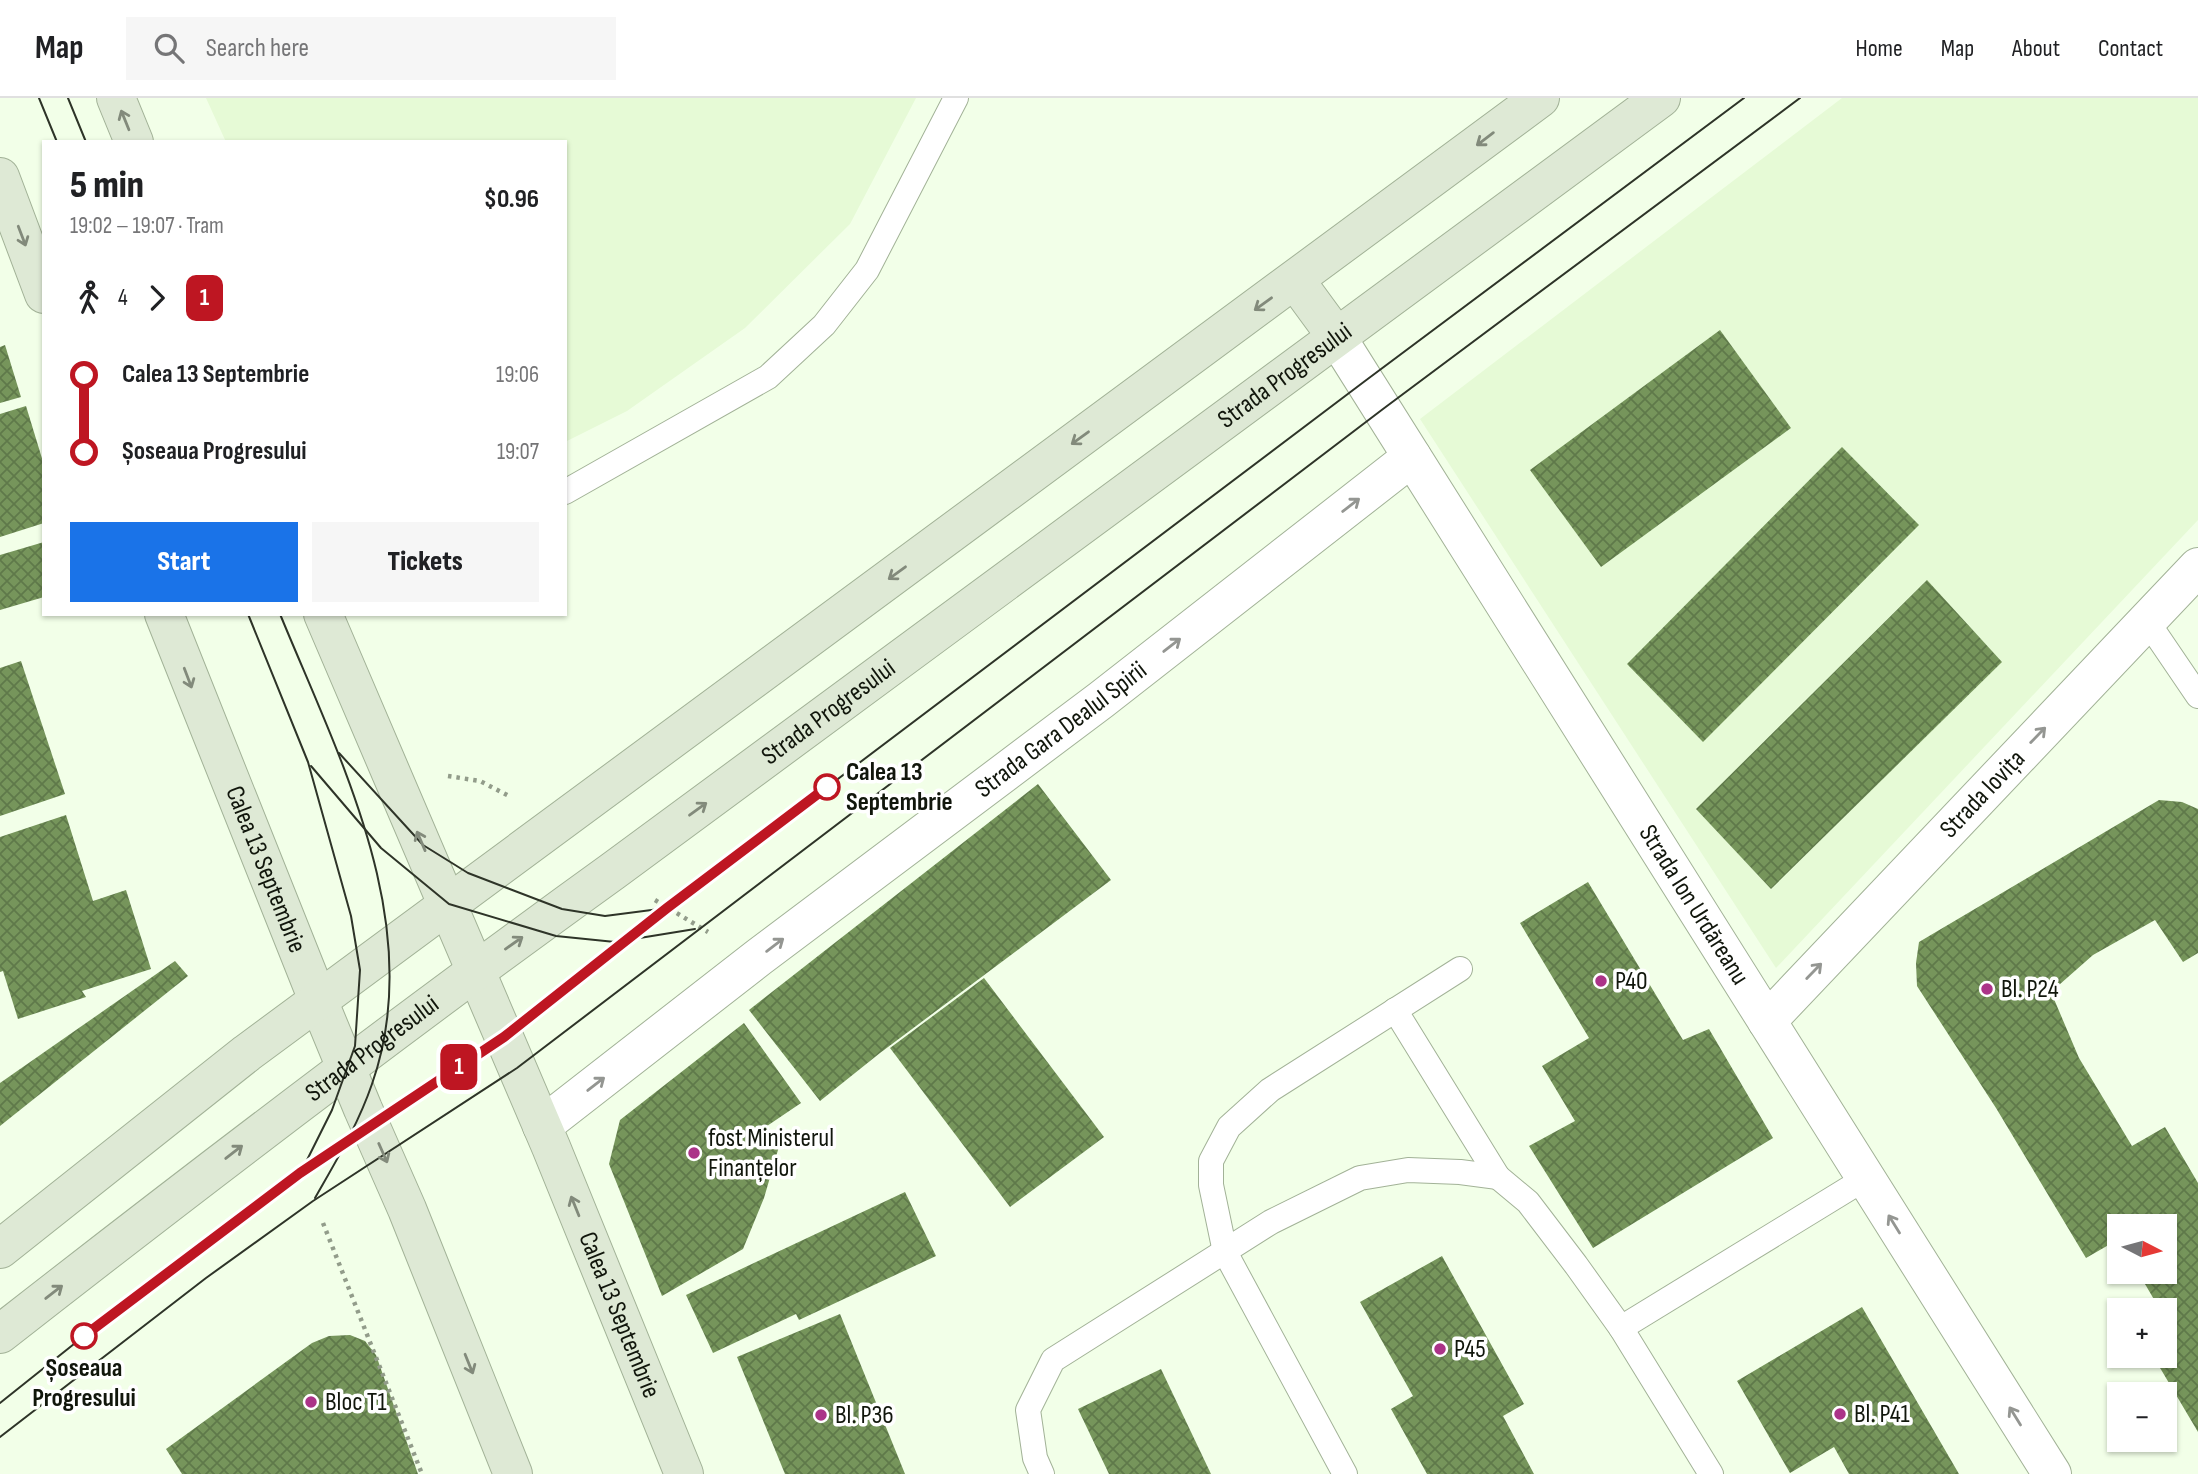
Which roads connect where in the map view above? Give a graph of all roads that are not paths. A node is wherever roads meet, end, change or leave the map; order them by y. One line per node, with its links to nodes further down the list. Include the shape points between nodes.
1 (116, 98): 5 (main road, one-way to 1)
2 (956, 98): 11 (lane, via 867,270 824,325 768,377)
3 (1540, 98): 7 (main road, one-way to 7)
4 (1661, 98): 9 (main road, Strada Progresului)
5 (133, 140)
6 (0, 177): 8 (main road, one-way to 8)
7 (1296, 280): 9 (main road); 17 (main road, one-way to 17)
8 (42, 289)
9 (1336, 337): 10 (street, Strada Ion Urdăreanu); 18 (main road, Strada Progresului, one-way to 9)
10 (1412, 457): 22 (street, Strada Ion Urdăreanu); 24 (street, Strada Gara Dealul Spirii, one-way to 10)
11 (567, 491)
12 (2198, 567): 15 (street, Strada Iovița)
13 (165, 616): 20 (main road, Calea 13 Septembrie, one-way to 20)
14 (325, 616): 17 (main road, Calea 13 Septembrie, one-way to 14)
15 (2147, 621): 16 (lane); 22 (street, Strada Iovița, one-way to 15)
16 (2198, 696)
17 (449, 904): 18 (main road, Calea 13 Septembrie); 20 (main road)
18 (476, 970): 23 (main road, Strada Progresului); 24 (main road, Calea 13 Septembrie)
19 (1460, 970): 21 (lane)
20 (318, 1000): 23 (main road, Calea 13 Septembrie); 27 (main road)
21 (1395, 1010): 25 (lane); 28 (lane, via 1270,1090 1229,1127 1211,1161)
22 (1767, 1021): 26 (street, Strada Ion Urdăreanu)
23 (346, 1068): 30 (main road, Strada Progresului, one-way to 23); 31 (main road, Calea 13 Septembrie, one-way to 31)
24 (542, 1126): 32 (main road, Calea 13 Septembrie, one-way to 24)
25 (1498, 1177): 28 (lane, via 1408,1170 1360,1178 1271,1222); 29 (lane, via 1528,1202)
26 (1866, 1178): 29 (lane); 36 (street, Strada Ion Urdăreanu, one-way to 26)
27 (0, 1249)
28 (1224, 1252): 33 (lane, via 1053,1360 1028,1410); 34 (lane)
29 (1621, 1328): 35 (lane)
30 (0, 1334)
31 (513, 1474)
32 (684, 1474)
33 (1042, 1474)
34 (1345, 1474)
35 (1712, 1474)
36 (2052, 1474)

